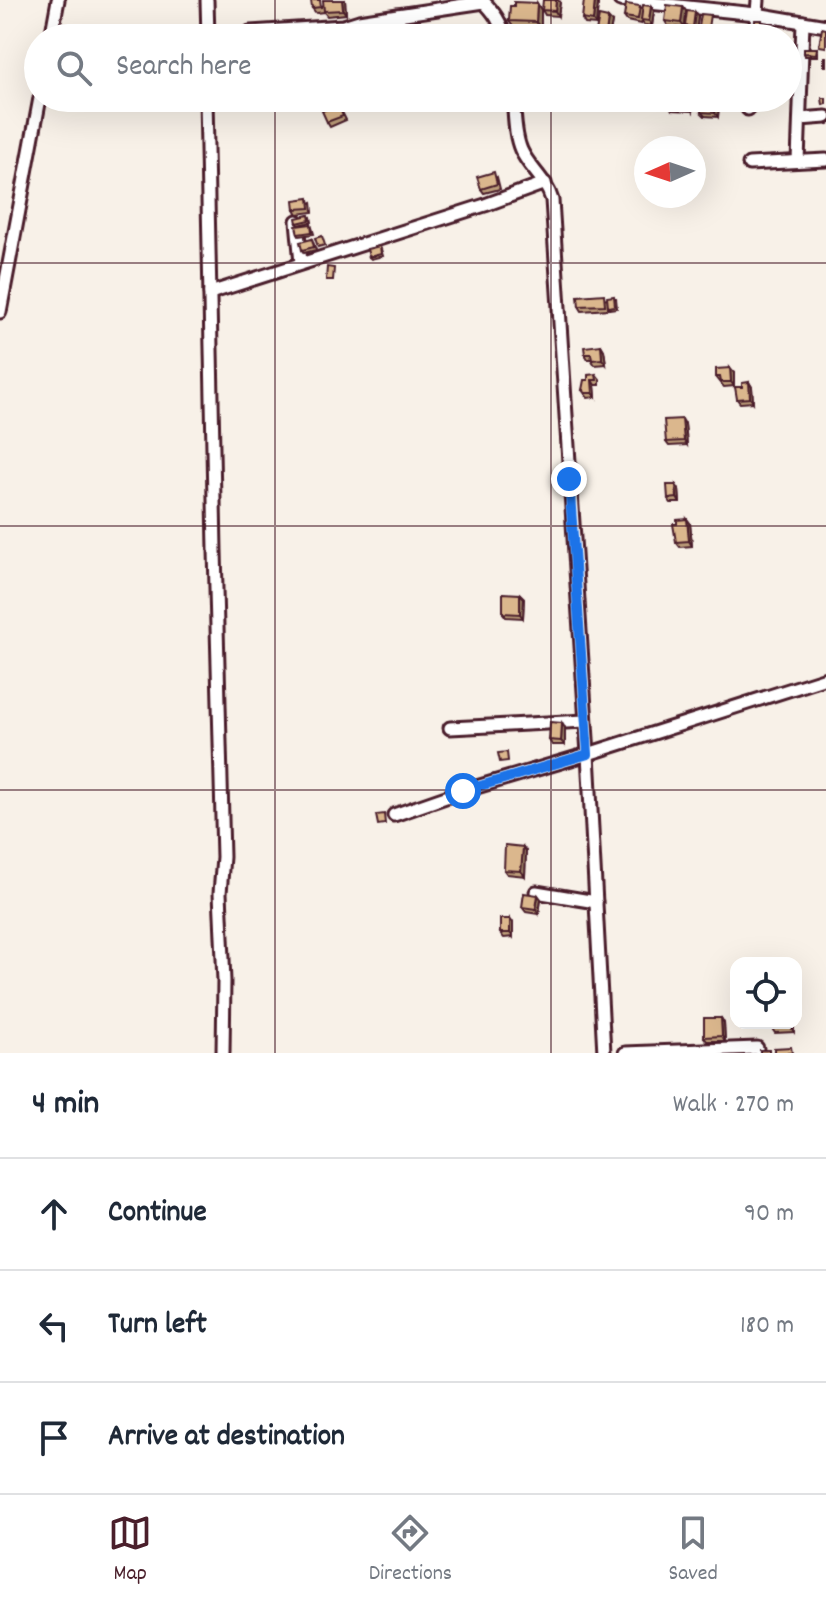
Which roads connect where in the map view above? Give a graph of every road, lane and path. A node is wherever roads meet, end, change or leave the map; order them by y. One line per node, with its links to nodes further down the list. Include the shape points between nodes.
1 (58, 0): 12 (street)
2 (207, 0): 13 (street)
3 (499, 0): 10 (street)
4 (620, 0): 7 (street)
5 (758, 0): 8 (street)
6 (483, 1): 9 (street); 10 (street)
7 (635, 1): 8 (street)
8 (756, 14): 11 (street); 17 (street)
9 (398, 15): 14 (street); 15 (street)
10 (496, 15): 16 (street)
11 (803, 22): 18 (street); 19 (street)
12 (54, 24)
13 (208, 24)
14 (349, 24)
15 (399, 24)
16 (500, 24)
17 (756, 24)
18 (826, 26)
19 (802, 54)
20 (37, 112): 33 (street)
21 (206, 112): 32 (street)
22 (514, 112): 29 (street, via 521,152)
23 (800, 112): 25 (street)
24 (826, 117): 25 (street)
25 (800, 119): 27 (street)
26 (826, 160): 27 (street)
27 (798, 161): 28 (street)
28 (749, 164)
29 (545, 183): 31 (street); 35 (street, via 552,200)
30 (297, 221): 31 (street)
31 (301, 263): 32 (street)
32 (210, 293): 43 (street)
33 (0, 312)
34 (826, 678): 37 (street)
35 (585, 721): 36 (street); 37 (street)
36 (450, 728)
37 (588, 754): 38 (street); 40 (street)
38 (394, 815)
39 (536, 892): 40 (street)
40 (596, 902): 44 (street)
41 (757, 1048): 42 (street)
42 (710, 1051): 45 (street)
43 (223, 1053)
44 (604, 1053)
45 (625, 1053)

